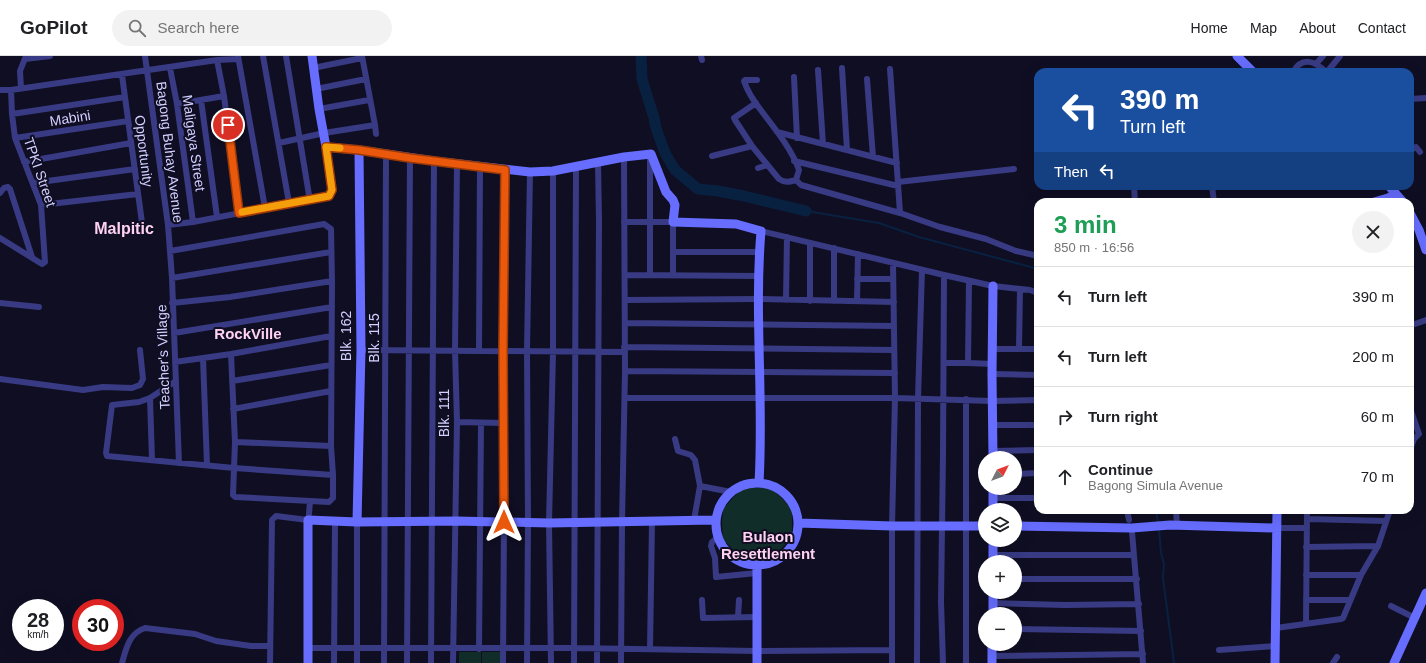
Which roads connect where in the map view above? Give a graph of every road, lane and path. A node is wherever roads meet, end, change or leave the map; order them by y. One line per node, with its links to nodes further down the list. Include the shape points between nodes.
1 (50, 56): 8 (street)
2 (146, 56): 23 (street, Bagong Buhay Avenue)
3 (263, 56): 52 (street)
4 (286, 56): 49 (street)
5 (312, 56): 15 (street)
6 (1237, 56): 17 (street)
7 (1323, 56): 13 (street)
8 (25, 57): 29 (street, via 19,75)
9 (238, 57): 12 (street); 93 (street)
10 (362, 57): 15 (street); 26 (street)
11 (1337, 57): 20 (street)
12 (217, 60): 14 (street); 33 (street)
13 (1316, 64): 18 (street, via 1303,62); 19 (street)
14 (170, 68): 23 (street); 40 (street, Maligaya Street)
15 (313, 68): 30 (street)
16 (842, 68): 58 (street)
17 (1249, 68)
18 (1296, 68)
19 (1321, 68)
20 (1329, 68)
21 (890, 69): 70 (street)
22 (818, 70): 53 (street)
23 (147, 71): 24 (street); 102 (street, Bagong Buhay Avenue)
24 (122, 75): 29 (street); 34 (street, Opportunity)
25 (794, 77): 50 (street)
26 (366, 79): 30 (street); 38 (street)
27 (867, 79): 64 (street)
28 (757, 80): 39 (street, via 744,81 748,93)
29 (21, 88): 32 (street)
30 (316, 89): 41 (street)
31 (0, 90): 32 (street)
32 (11, 90): 42 (street, TPKI Street)
33 (224, 96): 37 (street); 95 (street)
34 (125, 97): 42 (street); 43 (street, Opportunity)
35 (1426, 98): 36 (street)
36 (1414, 99)
37 (201, 100): 40 (street); 96 (street)
38 (369, 100): 41 (street); 44 (street)
39 (756, 103): 45 (street); 54 (street, via 734,118)
40 (177, 104): 98 (street, Maligaya Street)
41 (319, 109): 46 (street)
42 (12, 114): 48 (street, TPKI Street)
43 (128, 121): 48 (street, Mabini); 51 (street, Opportunity)
44 (375, 125): 46 (street); 47 (street)
45 (777, 132): 50 (street); 67 (street)
46 (324, 133): 49 (street); 55 (street)
47 (376, 134)
48 (14, 138): 68 (street, TPKI Street)
49 (300, 138): 52 (street); 90 (street)
50 (797, 138): 53 (street)
51 (131, 143): 68 (street); 76 (street, Opportunity)
52 (279, 143): 91 (street)
53 (823, 144): 58 (street)
54 (752, 146): 62 (street); 72 (street)
55 (326, 147): 57 (street); 90 (street, via 331,193 329,196)
56 (1414, 148): 59 (street)
57 (359, 150): 60 (street); 157 (street, Blk. 162)
58 (847, 150): 64 (street)
59 (1420, 152)
60 (386, 154): 65 (street); 152 (street, Blk. 115)
61 (650, 154): 63 (street); 100 (street); 101 (street, via 666,192 675,205)
62 (712, 156)
63 (624, 157): 69 (street); 99 (street)
64 (873, 157): 70 (street)
65 (410, 158): 66 (street); 158 (street)
66 (434, 161): 71 (street); 159 (street)
67 (794, 161): 81 (street, via 798,170); 83 (street)
68 (24, 162): 82 (street, TPKI Street)
69 (598, 162): 74 (street); 166 (street)
70 (897, 163): 83 (street)
71 (457, 164): 73 (street); 160 (street, Blk. 111)
72 (767, 165): 75 (street); 81 (street, via 779,179 789,182)
73 (480, 166): 78 (street); 163 (street)
74 (576, 168): 79 (street); 168 (street)
75 (758, 168)
76 (135, 169): 82 (street); 86 (street, Opportunity)
77 (1014, 169): 83 (street)
78 (505, 170): 80 (street); 164 (street)
79 (553, 171): 80 (street); 167 (street)
80 (530, 172): 165 (street)
81 (796, 180): 94 (street, via 804,186)
82 (33, 183): 92 (street, TPKI Street)
83 (898, 184): 94 (street)
84 (1392, 190): 87 (street)
85 (0, 193): 117 (street, via 4,188 10,189)
86 (138, 194): 92 (street); 103 (street, Opportunity)
87 (1396, 194): 88 (street); 89 (street)
88 (1388, 198)
89 (1400, 198)
90 (310, 200): 91 (street)
91 (289, 203): 93 (street)
92 (41, 205): 117 (street, TPKI Street, via 46,262 42,264)
93 (265, 208): 95 (street)
94 (900, 212): 116 (street, via 940,227)
95 (239, 213): 96 (street)
96 (217, 217): 98 (street)
97 (1414, 221): 107 (street)
98 (193, 222): 102 (street)
99 (624, 222): 100 (street); 120 (street)
100 (651, 222): 101 (street); 121 (street)
101 (673, 222): 104 (street, via 736,224); 113 (street)
102 (168, 225): 111 (street, Bagong Buhay Avenue)
103 (143, 230)
104 (761, 230): 105 (street); 114 (street)
105 (787, 237): 108 (street); 135 (street)
106 (0, 238): 117 (street)
107 (1424, 239): 110 (street)
108 (810, 243): 109 (street); 136 (street)
109 (834, 248): 115 (street); 137 (street)
110 (1426, 250)
111 (170, 251): 112 (street, via 324,224 331,229); 125 (street, Teacher's Village)
112 (331, 252): 125 (street); 129 (street)
113 (674, 252): 114 (street); 123 (street)
114 (760, 252): 124 (street)
115 (858, 254): 118 (street); 126 (street)
116 (1034, 255)
117 (32, 257)
118 (893, 263): 119 (street); 127 (street)
119 (922, 270): 122 (street); 189 (street)
120 (624, 275): 121 (street); 134 (street)
121 (650, 275): 123 (street)
122 (944, 275): 128 (street); 172 (street)
123 (673, 276): 124 (street)
124 (760, 276): 133 (street)
125 (172, 278): 141 (street, Teacher's Village)
126 (857, 279): 127 (street); 138 (street)
127 (893, 279): 139 (street)
128 (969, 280): 130 (street); 173 (street)
129 (332, 281): 141 (street); 143 (street)
130 (993, 286): 131 (street); 153 (street)
131 (1020, 289): 132 (street); 154 (street)
132 (1034, 292)
133 (759, 299): 134 (street); 135 (street); 146 (street)
134 (625, 300): 145 (street)
135 (786, 300): 136 (street)
136 (810, 301): 137 (street)
137 (834, 301): 138 (street)
138 (857, 301): 139 (street)
139 (894, 302): 148 (street)
140 (0, 303): 142 (street)
141 (172, 303): 149 (street, Teacher's Village)
142 (39, 307)
143 (332, 307): 149 (street); 150 (street)
144 (1426, 320): 147 (street)
145 (625, 323): 146 (street); 161 (street)
146 (759, 324): 148 (street); 151 (street)
147 (1415, 324)
148 (894, 326): 162 (street)
149 (174, 333): 171 (street, Teacher's Village)
150 (331, 336): 169 (street); 175 (street)
151 (759, 348): 161 (street); 162 (street); 177 (street)
152 (386, 349): 157 (street); 158 (street); 236 (street, Blk. 115)
153 (993, 349): 154 (street); 174 (street)
154 (1019, 349): 155 (street)
155 (1034, 349)
156 (140, 350): 181 (street, via 143,379 140,385 132,388 103,387 83,390)
157 (361, 350): 235 (street, Blk. 162)
158 (409, 350): 159 (street); 237 (street)
159 (432, 350): 160 (street); 238 (street)
160 (456, 350): 163 (street); 196 (street, Blk. 111)
161 (624, 350): 166 (street); 176 (street)
162 (893, 350): 178 (street)
163 (479, 351): 164 (street)
164 (503, 351): 165 (street); 198 (street)
165 (526, 351): 167 (street); 241 (street)
166 (598, 351): 168 (street); 243 (street)
167 (553, 352): 168 (street); 246 (street)
168 (575, 352): 242 (street)
169 (231, 354): 170 (street); 183 (street)
170 (203, 358): 171 (street); 210 (street)
171 (175, 362): 182 (street, Teacher's Village)
172 (944, 363): 173 (street); 190 (street)
173 (968, 363): 174 (street)
174 (993, 364): 179 (street)
175 (331, 365): 183 (street); 184 (street)
176 (625, 371): 177 (street); 187 (street)
177 (759, 372): 178 (street); 185 (street)
178 (894, 373): 188 (street)
179 (992, 374): 180 (street); 192 (street)
180 (1034, 375)
181 (0, 379)
182 (176, 381): 186 (street); 209 (street, Teacher's Village)
183 (232, 381): 194 (street)
184 (331, 391): 194 (street); 204 (street)
185 (760, 397): 187 (street); 188 (street); 215 (street)
186 (150, 398): 208 (street); 208 (street, via 110,406 106,453 109,457)
187 (625, 398): 244 (street)
188 (894, 398): 189 (street); 249 (street)
189 (918, 398): 190 (street); 250 (street)
190 (943, 398): 191 (street); 251 (street)
191 (966, 399): 192 (street); 248 (street)
192 (992, 400): 193 (street); 199 (street)
193 (1034, 400)
194 (233, 409): 203 (street)
195 (1414, 420): 201 (street, via 1419,434)
196 (457, 422): 197 (street); 233 (street, Blk. 111)
197 (481, 423): 198 (street); 239 (street)
198 (504, 423): 240 (street)
199 (994, 425): 200 (street); 206 (street)
200 (1034, 425)
201 (1414, 438)
202 (675, 439): 216 (street, via 678,452 691,455 695,460)
203 (235, 442): 204 (street); 211 (street)
204 (331, 446): 214 (street)
205 (1034, 450): 207 (street)
206 (993, 451)
207 (1022, 451)
208 (152, 460): 209 (street)
209 (179, 463): 210 (street)
210 (207, 465): 211 (street)
211 (234, 468): 214 (street); 220 (street, via 235,497)
212 (1034, 473): 213 (street)
213 (1022, 474)
214 (333, 475): 220 (street, via 333,498 329,502)
215 (758, 483): 217 (street, via 737,487); 247 (street, via 782,492 794,505)
216 (700, 486): 217 (street); 229 (street)
217 (731, 492): 230 (street, via 719,506)
218 (993, 498): 219 (street); 221 (street)
219 (1034, 498)
220 (310, 500): 227 (street)
221 (993, 503)
222 (1128, 514): 231 (street)
223 (1176, 514): 254 (street)
224 (1277, 514): 255 (street)
225 (1307, 514): 228 (street)
226 (1389, 514): 234 (street)
227 (309, 517): 232 (street); 285 (street, via 276,516 272,520); 287 (street)
228 (1307, 519): 234 (street); 256 (street)
229 (694, 520): 230 (street); 245 (street)
230 (714, 520): 258 (street)
231 (1129, 520)
232 (335, 521): 235 (street); 288 (street)
233 (456, 521): 238 (street); 239 (street); 292 (street, Blk. 111)
234 (1386, 521): 259 (street)
235 (357, 522): 236 (street); 294 (street)
236 (384, 522): 237 (street); 289 (street, Blk. 115)
237 (408, 522): 238 (street); 290 (street)
238 (431, 522): 291 (street)
239 (481, 522): 240 (street); 295 (street)
240 (504, 522): 241 (street); 296 (street)
241 (528, 522): 246 (street); 297 (street)
242 (575, 522): 243 (street); 246 (street); 293 (street)
243 (599, 522): 244 (street); 299 (street)
244 (622, 522): 245 (street); 300 (street)
245 (652, 522): 301 (street)
246 (549, 523): 298 (street)
247 (798, 523): 249 (street); 263 (street, via 795,540 788,552 776,562)
248 (967, 525): 251 (street); 252 (street); 326 (street)
249 (892, 526): 250 (street); 302 (street)
250 (918, 526): 251 (street); 324 (street)
251 (942, 526): 325 (street)
252 (978, 526)
253 (1022, 526): 254 (street)
254 (1174, 526): 255 (street)
255 (1276, 528): 256 (street); 282 (street)
256 (1307, 528): 260 (street)
257 (1132, 532): 261 (street)
258 (717, 538): 263 (street, via 728,554); 263 (street, via 711,546 715,558 716,577)
259 (1378, 546): 260 (street); 265 (street)
260 (1306, 547): 264 (street)
261 (1133, 555): 262 (street); 267 (street)
262 (1022, 557)
263 (757, 570): 279 (street)
264 (1306, 575): 265 (street); 272 (street)
265 (1361, 575): 273 (street)
266 (1022, 579): 267 (street)
267 (1136, 579): 275 (street)
268 (1426, 593): 280 (street)
269 (993, 599): 274 (street)
270 (702, 600): 278 (street, via 703,618)
271 (739, 600): 278 (street)
272 (1306, 600): 273 (street); 281 (street)
273 (1349, 600): 281 (street, via 1343,618)
274 (993, 603): 275 (street); 277 (street)
275 (1139, 604): 284 (street)
276 (1391, 606): 280 (street)
277 (993, 607)
278 (738, 617): 279 (street)
279 (757, 617): 304 (street)
280 (1415, 618): 329 (street)
281 (1306, 624): 282 (street)
282 (1276, 628): 286 (street)
283 (1022, 629): 284 (street)
284 (1141, 631): 305 (street)
285 (269, 646): 307 (street, via 216,641 195,634 145,628 136,632 129,641); 308 (street)
286 (1275, 646): 303 (street); 328 (street)
287 (308, 648): 288 (street); 309 (street)
288 (334, 648): 294 (street); 310 (street)
289 (384, 648): 290 (street); 294 (street); 312 (street, Blk. 115)
290 (407, 648): 291 (street); 313 (street)
291 (431, 648): 292 (street); 314 (street)
292 (453, 648): 295 (street); 315 (street, Blk. 111)
293 (574, 648): 298 (street); 299 (street); 319 (street)
294 (357, 649): 311 (street)
295 (479, 649): 296 (street)
296 (503, 649): 297 (street); 316 (street)
297 (527, 649): 298 (street); 317 (street)
298 (551, 649): 318 (street)
299 (597, 649): 300 (street); 320 (street)
300 (621, 649): 301 (street); 321 (street)
301 (650, 649): 304 (street)
302 (892, 650): 304 (street); 323 (street)
303 (1218, 650)
304 (757, 651): 322 (street)
305 (1143, 654): 306 (street); 327 (street)
306 (992, 659)
307 (122, 663)
308 (270, 663)
309 (308, 663)
310 (334, 663)
311 (356, 663)
312 (384, 663)
313 (407, 663)
314 (430, 663)
315 (453, 663)
316 (503, 663)
317 (527, 663)
318 (551, 663)
319 (574, 663)
320 (597, 663)
321 (621, 663)
322 (757, 663)
323 (892, 663)
324 (917, 663)
325 (943, 663)
326 (966, 663)
327 (1143, 663)
328 (1275, 663)
329 (1394, 663)

